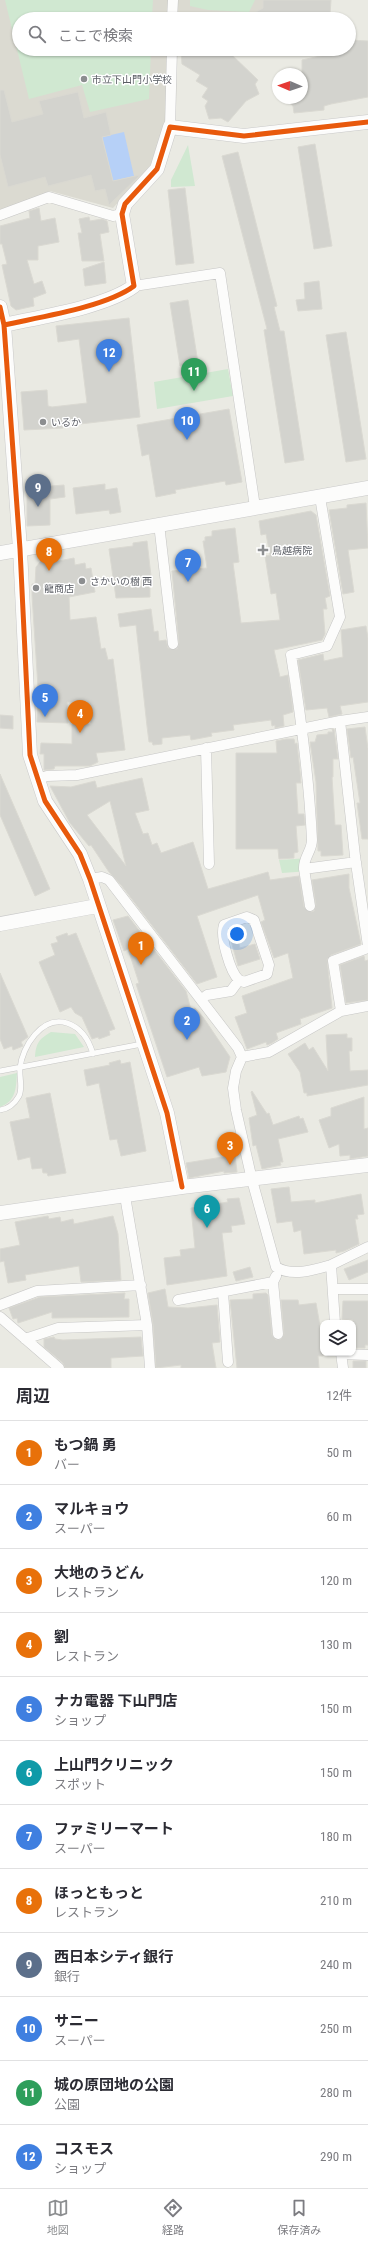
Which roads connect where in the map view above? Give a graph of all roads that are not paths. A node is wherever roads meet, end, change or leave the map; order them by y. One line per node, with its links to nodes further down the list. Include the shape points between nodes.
1 (173, 0): 2 (street)
2 (172, 12)
3 (172, 56): 5 (street)
4 (368, 122): 5 (street, via 244,136)
5 (170, 128): 6 (street, via 157,169 125,204)
6 (122, 214): 7 (street, via 113,216 49,197); 8 (street)
7 (0, 215)
8 (134, 286): 10 (street, via 123,294 108,299); 13 (street, via 220,273)
9 (0, 306): 10 (street)
10 (4, 325): 15 (street)
11 (368, 488): 12 (street)
12 (320, 497): 13 (street); 20 (street, via 340,617 327,646 290,655)
13 (255, 507): 14 (street)
14 (159, 524): 15 (street); 17 (street)
15 (20, 549): 16 (street); 22 (street, via 30,755)
16 (0, 553)
17 (173, 644)
18 (368, 717): 19 (street)
19 (340, 721): 20 (street); 23 (street)
20 (303, 727): 21 (street); 25 (street, via 312,843 304,862)
21 (206, 748): 22 (street, via 77,775 47,776); 24 (street)
22 (38, 779): 26 (street, via 46,801 80,854)
23 (356, 862): 25 (street); 30 (street)
24 (209, 864)
25 (304, 869): 28 (street)
26 (90, 879): 27 (street); 32 (street, via 102,876 109,880)
27 (97, 906): 29 (street); 35 (street)
28 (310, 906)
29 (0, 924)
30 (368, 947): 34 (street, via 333,961)
31 (239, 980): 31 (street, via 233,975 221,932 224,925 247,917 254,920 270,965 267,974 244,982); 32 (street, via 231,991 207,995)
32 (201, 1000): 37 (street)
33 (368, 1006): 34 (street)
34 (341, 1011): 37 (street, via 269,1052)
35 (145, 1043): 36 (lane); 43 (street, via 167,1113)
36 (93, 1054): 38 (lane); 38 (lane, via 86,1036 77,1026 56,1022 36,1032)
37 (242, 1057): 42 (street, via 233,1088)
38 (20, 1067): 39 (lane); 40 (lane, via 20,1095 13,1104)
39 (0, 1071)
40 (0, 1110)
41 (368, 1166): 42 (street)
42 (252, 1180): 43 (street); 48 (street, via 276,1267)
43 (182, 1187): 44 (street)
44 (125, 1196): 45 (street); 50 (street)
45 (0, 1213)
46 (368, 1247): 47 (street)
47 (331, 1265): 48 (street, via 305,1272); 51 (street)
48 (279, 1269): 49 (street)
49 (273, 1282): 53 (street); 59 (street)
50 (141, 1285): 55 (street, via 37,1291); 58 (street)
51 (333, 1289): 52 (street); 57 (street)
52 (368, 1289)
53 (223, 1292): 54 (street); 64 (street)
54 (178, 1300)
55 (0, 1306)
56 (0, 1317): 60 (street)
57 (335, 1320)
58 (147, 1325): 60 (street, via 58,1328); 66 (street)
59 (278, 1334)
60 (25, 1339): 65 (street)
61 (356, 1355): 62 (street)
62 (368, 1355)
63 (341, 1356): 67 (street)
64 (228, 1362)
65 (59, 1368)
66 (150, 1368)
67 (343, 1368)

